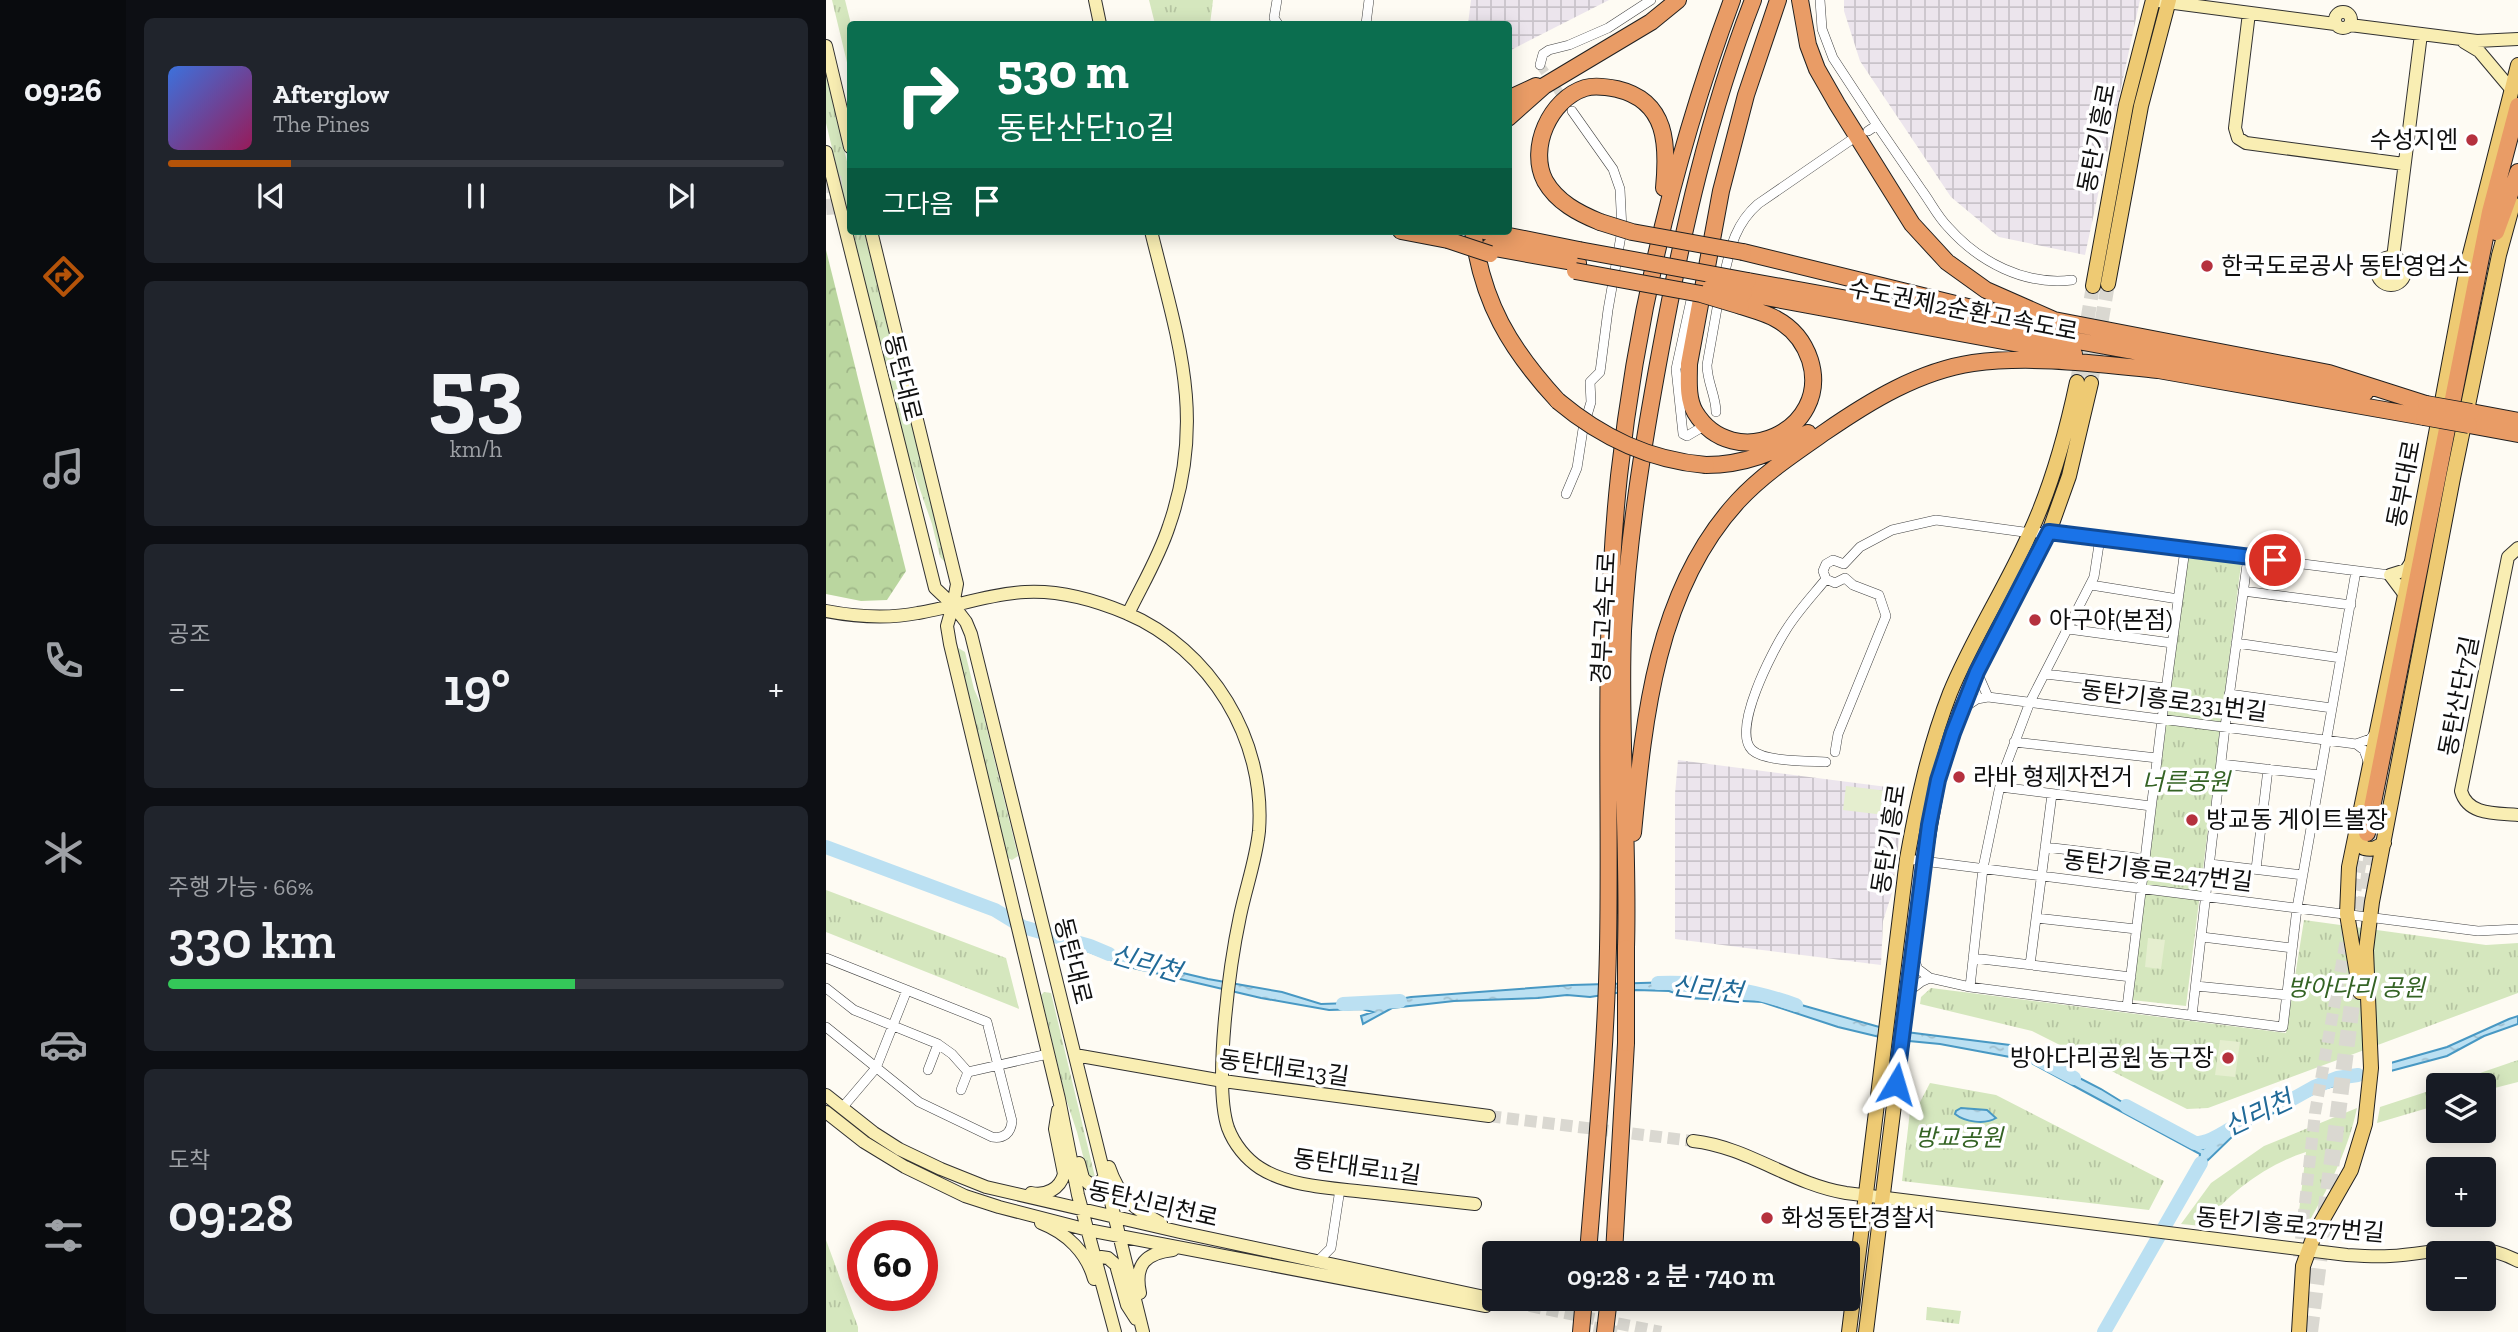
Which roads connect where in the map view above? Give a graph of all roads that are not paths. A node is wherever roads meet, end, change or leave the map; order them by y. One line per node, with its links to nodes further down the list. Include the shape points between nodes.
1 (1096, 0): 14 (main road)
2 (1277, 0): 15 (street)
3 (1369, 0): 16 (street)
4 (1651, 0): 23 (street, via 1608,28 1549,50)
5 (1678, 0): 25 (highway, via 1651,22)
6 (1732, 0): 47 (highway, 경부고속도로, via 1673,181)
7 (1753, 0): 129 (highway, 경부고속도로, via 1716,108 1676,267 1638,484 1625,593 1622,677)
8 (1778, 0): 52 (highway, via 1721,191 1689,364 1689,393 1695,412 1713,431 1748,443 1768,440 1791,428 1807,406 1813,385 1812,366 1802,341)
9 (1800, 0): 54 (highway, via 1808,45 1826,87 1928,244 1986,290 2054,320)
10 (1820, 0): 31 (street, via 1822,29 1833,58)
11 (2162, 1): 13 (main road); 51 (main road, 동탄기흥로)
12 (2346, 6): 17 (main road, via 2337,13); 18 (main road)
13 (2249, 13): 17 (main road); 38 (main road, via 2235,128 2238,138 2246,143)
14 (1100, 21)
15 (1276, 21)
16 (1366, 21)
17 (2335, 24): 18 (main road, via 2342,28)
18 (2350, 25): 19 (main road)
19 (2421, 34): 20 (main road); 38 (main road)
20 (2457, 39): 21 (main road); 26 (main road, via 2479,51)
21 (2518, 39)
22 (826, 46): 33 (main road)
23 (1540, 65)
24 (2518, 65): 26 (main road, 동부대로)
25 (1573, 68): 27 (highway); 30 (highway)
26 (2511, 89): 37 (main road, 동부대로)
27 (1512, 97)
28 (2518, 106): 41 (highway, 동부대로)
29 (1572, 111): 63 (street, via 1618,178 1622,230 1600,372 1590,383 1591,402 1577,468)
30 (1512, 114)
31 (1877, 125): 32 (street); 50 (street, via 1947,226 1967,245 2011,272 2036,280)
32 (1868, 131)
33 (847, 134)
34 (1851, 141): 58 (street, via 1758,204 1736,229 1707,365)
35 (2518, 148): 42 (highway, 동부대로)
36 (826, 152): 64 (main road, 동탄대로)
37 (2493, 159): 41 (highway); 71 (main road, 동부대로, via 2469,258)
38 (2404, 164): 48 (main road)
39 (2518, 172): 42 (highway)
40 (2518, 186): 118 (main road, via 2499,255 2456,465)
41 (2490, 212): 117 (highway, 동부대로)
42 (2496, 232): 117 (highway, 동부대로)
43 (872, 235): 73 (main road, 동탄대로)
44 (1152, 235): 85 (main road, via 1186,378 1187,440 1172,519)
45 (1422, 235): 46 (highway, bridge)
46 (1485, 239): 49 (highway); 56 (highway, bridge, via 1478,264 1513,348 1558,401 1584,423 1616,441 1671,461 1706,465 1761,457)
47 (1656, 253): 54 (highway, bridge, via 1667,155 1661,122 1638,97 1605,87 1586,88 1555,110 1543,132 1540,156 1544,178 1573,210 1632,232 1743,252 1980,310); 184 (highway, 경부고속도로, via 1631,387 1612,561 1606,740 1608,948)
48 (2393, 258)
49 (1577, 261): 52 (highway, 수도권제2순환고속도로, bridge); 52 (highway, bridge, via 1700,294)
50 (2072, 280)
51 (2101, 285)
52 (1744, 293): 55 (highway, 수도권제2순환고속도로); 57 (highway, 수도권제2순환고속도로)
53 (1691, 300): 61 (street, via 1675,380 1683,434 1692,435)
54 (2095, 329): 57 (highway, via 2312,369)
55 (2158, 370): 56 (highway, via 2014,360 1972,363); 57 (highway, 수도권제2순환고속도로)
56 (1917, 377): 129 (highway, via 1844,419 1760,479 1725,515 1694,560 1674,605 1653,689)
57 (2425, 410): 59 (highway, 수도권제2순환고속도로, bridge)
58 (1716, 412)
59 (2470, 419): 60 (highway, 수도권제2순환고속도로); 62 (highway, 수도권제2순환고속도로)
60 (2518, 421)
61 (1704, 426)
62 (2518, 433)
63 (1566, 494)
64 (918, 522): 73 (main road, via 927,535 934,562 945,568); 82 (main road, 동탄대로, via 934,588)
65 (2049, 532): 66 (street); 66 (main road, 동탄기흥로, via 2068,476 2084,382); 67 (street); 91 (main road, 동탄기흥로)
66 (2031, 533): 72 (street, via 1936,520 1892,530 1860,547); 120 (main road, 동탄기흥로, via 1947,702 1921,784)
67 (2100, 538): 69 (street); 78 (street)
68 (2518, 548): 116 (main road, 동탄산단7길, via 2508,557 2461,792 2478,811)
69 (2185, 549): 70 (street); 81 (street)
70 (2248, 557): 74 (street); 79 (street)
71 (2412, 561): 75 (main road, via 2406,570); 80 (main road, 동부대로)
72 (1844, 564): 76 (street); 77 (street, via 1829,562 1823,571)
73 (953, 566): 82 (main road, 동탄대로, via 957,584)
74 (2356, 571): 75 (street); 83 (street)
75 (2390, 575): 80 (main road)
76 (1844, 578): 77 (street, via 1835,583); 106 (street, via 1879,595 1885,615)
77 (1826, 579): 108 (street, via 1786,629 1757,688 1745,731 1753,752 1766,757)
78 (2091, 585): 81 (street); 86 (street)
79 (2243, 591): 83 (street); 88 (street)
80 (2405, 595): 102 (main road, 동부대로)
81 (2178, 599): 87 (street)
82 (953, 605): 84 (main road, via 882,617); 85 (main road, via 1043,592); 89 (main road, 동탄대로, via 947,626); 93 (main road, 동탄대로, via 971,634)
83 (2351, 605): 90 (street)
84 (826, 611)
85 (1128, 614): 163 (main road, 동탄대로11길, via 1170,639 1202,667 1230,705 1245,739 1258,794 1259,828 1236,941)
86 (2068, 629): 87 (street); 92 (street)
87 (2172, 643): 94 (street)
88 (2236, 643): 90 (street); 95 (street)
89 (950, 644): 93 (main road, via 967,647 975,676); 157 (main road, 동탄대로)
90 (2342, 658): 98 (street)
91 (1977, 672): 96 (street); 99 (main road, 동탄기흥로)
92 (2045, 674): 94 (street); 97 (street)
93 (983, 682): 158 (main road, 동탄대로)
94 (2166, 688): 100 (street)
95 (2230, 694): 98 (street); 101 (street)
96 (1987, 697): 97 (street, 동탄기흥로231번길); 99 (street)
97 (2030, 702): 100 (street, 동탄기흥로231번길); 104 (street)
98 (2332, 708): 103 (street)
99 (1961, 710): 122 (main road, 동탄기흥로, via 1938,780)
100 (2162, 719): 101 (street, 동탄기흥로231번길); 107 (street)
101 (2225, 727): 103 (street, 동탄기흥로231번길); 109 (street)
102 (2377, 731): 105 (street); 110 (main road, 동부대로)
103 (2326, 740): 105 (street, 동탄기흥로231번길); 112 (street)
104 (2014, 742): 107 (street); 113 (street)
105 (2356, 744): 110 (street, via 2368,757)
106 (1835, 752)
107 (2157, 758): 115 (street)
108 (1826, 762)
109 (2221, 764): 111 (street); 123 (street)
110 (2370, 768): 117 (main road, 동부대로)
111 (2268, 769): 112 (street); 125 (street)
112 (2320, 775): 126 (street)
113 (2000, 787): 114 (street); 124 (street)
114 (2052, 794): 115 (street); 119 (street)
115 (2151, 806): 121 (street)
116 (2518, 815)
117 (2366, 833): 118 (main road, via 2364,848); 132 (main road, 동부대로, via 2349,867)
118 (2384, 843): 133 (main road)
119 (2045, 847): 121 (street); 127 (street)
120 (1907, 859): 122 (street, 동탄기흥로247번길); 175 (main road, 동탄기흥로)
121 (2145, 859): 128 (street)
122 (1924, 861): 124 (street, 동탄기흥로247번길); 139 (main road, 동탄기흥로)
123 (2210, 864): 125 (street); 130 (street)
124 (1983, 868): 127 (street, 동탄기흥로247번길); 141 (street)
125 (2256, 869): 126 (street)
126 (2303, 875): 131 (street)
127 (2041, 876): 128 (street, 동탄기흥로247번길); 134 (street)
128 (2141, 888): 130 (street, 동탄기흥로247번길); 135 (street)
129 (1628, 895): 185 (highway, 경부고속도로, bridge, via 1626,1043)
130 (2206, 897): 131 (street, 동탄기흥로247번길); 137 (street)
131 (2297, 908): 132 (street, 동탄기흥로247번길); 138 (street)
132 (2347, 914): 133 (street, 동탄기흥로247번길); 153 (main road, 동부대로)
133 (2370, 917): 136 (street, 동탄기흥로247번길, via 2478,931); 153 (main road)
134 (2036, 918): 135 (street); 142 (street)
135 (2136, 929): 143 (street)
136 (2518, 929)
137 (2202, 936): 138 (street); 145 (street)
138 (2292, 948): 149 (street)
139 (1912, 956): 144 (street, via 1918,969); 150 (main road, 동탄기흥로)
140 (826, 958): 148 (street)
141 (1973, 958): 142 (street); 146 (street)
142 (2030, 965): 143 (street)
143 (2130, 977): 151 (street)
144 (1930, 978): 146 (street); 150 (street, via 1915,986)
145 (2196, 986): 149 (street); 152 (street)
146 (1970, 987): 151 (street)
147 (826, 988): 154 (street, via 853,1010)
148 (907, 990): 154 (street); 159 (street, via 988,1022)
149 (2287, 995): 152 (street, via 2283,1027)
150 (1906, 999): 176 (main road, 동탄기흥로)
151 (2127, 1007): 152 (street)
152 (2192, 1016)
153 (2368, 1016): 187 (main road, via 2369,1097 2362,1137 2351,1170)
154 (893, 1026): 156 (street); 160 (street)
155 (826, 1027): 160 (street)
156 (938, 1044): 161 (street); 162 (street)
157 (1048, 1054): 159 (street); 166 (main road, 동탄대로)
158 (1075, 1055): 163 (main road, 동탄대로13길); 167 (main road, 동탄대로)
159 (998, 1066): 160 (street, via 1012,1121 1008,1134 998,1138 919,1102); 162 (street)
160 (876, 1068): 168 (street)
161 (928, 1069)
162 (968, 1072): 164 (street)
163 (1223, 1081): 170 (main road, 동탄대로13길); 174 (main road, 동탄대로11길, via 1227,1125 1249,1159 1282,1178)
164 (961, 1090)
165 (826, 1095): 168 (main road, 동탄신리천로)
166 (1059, 1099): 172 (main road, via 1083,1178 1089,1184); 173 (main road, via 1055,1129 1063,1174 1058,1187 1038,1195); 179 (main road, 동탄대로)
167 (1086, 1100): 172 (main road, 동탄대로); 182 (main road, via 1123,1197 1139,1211)
168 (842, 1108): 173 (main road, 동탄신리천로, via 899,1149)
169 (826, 1112): 178 (main road, 동탄신리천로, via 905,1167 964,1196)
170 (1489, 1116)
171 (1693, 1141): 175 (main road, via 1741,1152 1815,1187)
172 (1105, 1178): 180 (main road, 동탄대로)
173 (966, 1179): 179 (main road, 동탄신리천로)
174 (1340, 1189): 177 (main road, 동탄대로11길); 189 (street, via 1331,1248)
175 (1865, 1196): 176 (main road); 199 (main road, 동탄기흥로)
176 (1882, 1198): 187 (main road, 동탄기흥로277번길); 200 (main road, 동탄기흥로)
177 (1475, 1204)
178 (999, 1207): 181 (main road, 동탄신리천로); 195 (main road, via 1069,1238 1091,1266)
179 (1082, 1210): 180 (main road, 동탄신리천로); 181 (main road, 동탄대로)
180 (1115, 1216): 182 (main road, 동탄신리천로); 183 (main road, 동탄대로)
181 (1088, 1230): 183 (main road, 동탄신리천로); 188 (main road, 동탄대로)
182 (1181, 1232): 189 (main road, 동탄신리천로)
183 (1119, 1235): 186 (main road, 동탄신리천로); 196 (main road, 동탄대로)
184 (1589, 1241)
185 (1615, 1241)
186 (1190, 1250): 192 (main road, 동탄신리천로); 196 (main road, via 1153,1253 1140,1267)
187 (2309, 1250): 190 (main road, 동탄기흥로277번길, via 2390,1256 2473,1247); 201 (main road, via 2303,1266)
188 (1097, 1260): 195 (main road, 동탄대로); 196 (main road, via 1108,1258 1116,1265 1127,1306)
189 (1318, 1261): 191 (main road, 동탄신리천로)
190 (2518, 1261)
191 (1482, 1300)
192 (1482, 1301)
193 (1583, 1311): 197 (highway)
194 (1607, 1311): 198 (highway)
195 (1114, 1330)
196 (1143, 1330)
197 (1581, 1332)
198 (1605, 1332)
199 (1849, 1332)
200 (1866, 1332)
201 (2298, 1332)

